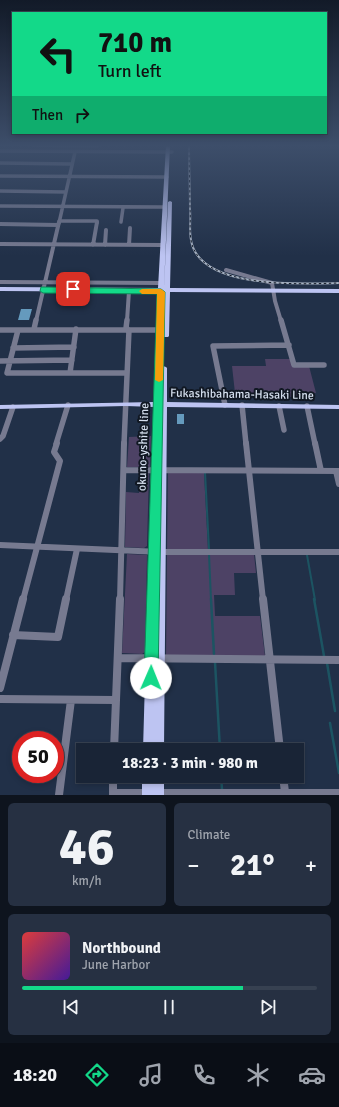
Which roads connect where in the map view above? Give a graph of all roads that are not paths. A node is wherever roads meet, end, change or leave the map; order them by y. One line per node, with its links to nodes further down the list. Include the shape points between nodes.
1 (68, 182): 5 (street)
2 (167, 182): 7 (main road, okuno-yshite line)
3 (168, 182): 24 (main road, okuno-yshite line)
4 (0, 191): 5 (street)
5 (66, 192): 8 (street)
6 (0, 206): 8 (street)
7 (165, 207): 9 (street); 20 (main road, okuno-yshite line)
8 (62, 208): 9 (street); 11 (street)
9 (123, 208): 10 (street)
10 (121, 222)
11 (59, 223): 12 (street); 16 (street); 17 (street, via 97,221)
12 (0, 224)
13 (130, 228): 19 (street)
14 (106, 230): 18 (street)
15 (0, 244): 16 (street)
16 (53, 244): 17 (street); 23 (street)
17 (93, 244): 18 (street)
18 (105, 245): 19 (street)
19 (129, 245): 20 (street)
20 (163, 245): 24 (main road, okuno-yshite line)
21 (226, 270): 28 (street, via 271,282)
22 (0, 282): 23 (street)
23 (45, 282): 24 (street); 26 (street)
24 (163, 289): 26 (main road); 27 (main road); 28 (main road); 35 (main road, okuno-yshite line); 46 (main road, okuno-yshite line)
25 (0, 290): 26 (main road)
26 (44, 290): 27 (main road); 30 (street)
27 (129, 291): 34 (street, via 126,328)
28 (272, 291): 29 (main road); 36 (street)
29 (339, 291)
30 (34, 329): 31 (street); 33 (street)
31 (76, 329): 34 (street); 37 (street)
32 (0, 330): 33 (street)
33 (18, 330): 38 (street)
34 (129, 330): 35 (street); 44 (street)
35 (161, 330): 46 (main road, okuno-yshite line)
36 (289, 345): 42 (street, via 294,365); 48 (street, via 214,346)
37 (74, 347): 38 (street); 40 (street)
38 (13, 348): 39 (street)
39 (10, 360): 40 (street); 41 (street); 43 (street, via 7,373)
40 (72, 360): 43 (street)
41 (0, 361)
42 (324, 365)
43 (70, 373): 44 (street)
44 (126, 373): 45 (street)
45 (126, 404): 46 (main road, Fukashibahama-Hasaki Line); 47 (main road, Fukashibahama-Hasaki Line); 57 (street)
46 (160, 404): 48 (main road, Fukashibahama-Hasaki Line); 58 (main road, okuno-yshite line)
47 (68, 405): 54 (main road, Fukashibahama-Hasaki Line); 64 (street, via 54,452 60,461)
48 (225, 405): 49 (main road, Fukashibahama-Hasaki Line)
49 (242, 405): 50 (main road, Fukashibahama-Hasaki Line); 59 (street)
50 (279, 406): 51 (main road, Fukashibahama-Hasaki Line); 55 (street)
51 (307, 406): 52 (main road, Fukashibahama-Hasaki Line); 60 (street)
52 (339, 406)
53 (0, 407): 54 (main road, Fukashibahama-Hasaki Line)
54 (12, 407): 56 (street, via 3,436)
55 (284, 430)
56 (0, 438)
57 (124, 470): 58 (street); 66 (street)
58 (159, 470): 59 (street); 67 (main road, okuno-yshite line)
59 (249, 471): 60 (street); 68 (street)
60 (322, 471): 61 (street)
61 (337, 471): 62 (street)
62 (339, 484)
63 (0, 545): 64 (street)
64 (36, 548): 65 (street); 70 (street)
65 (77, 549): 66 (street); 70 (street, via 58,637)
66 (121, 551): 67 (street); 71 (street)
67 (157, 552): 68 (street); 72 (main road, okuno-yshite line)
68 (257, 552): 69 (street); 73 (street)
69 (339, 552)
70 (14, 635): 75 (street)
71 (118, 658): 72 (street); 78 (street)
72 (155, 658): 73 (street); 80 (main road, okuno-yshite line); 81 (main road, okuno-yshite line)
73 (269, 659): 74 (street); 82 (street)
74 (339, 660)
75 (0, 688)
76 (0, 699): 77 (street)
77 (71, 700): 78 (street); 91 (street)
78 (115, 700): 79 (street)
79 (114, 743)
80 (149, 743)
81 (158, 743)
82 (279, 743)
83 (113, 783): 89 (street)
84 (150, 783): 90 (main road)
85 (156, 783): 90 (main road)
86 (284, 783): 87 (street)
87 (285, 792): 88 (street); 90 (street)
88 (339, 793)
89 (113, 794): 90 (street)
90 (153, 794)
91 (59, 795)

